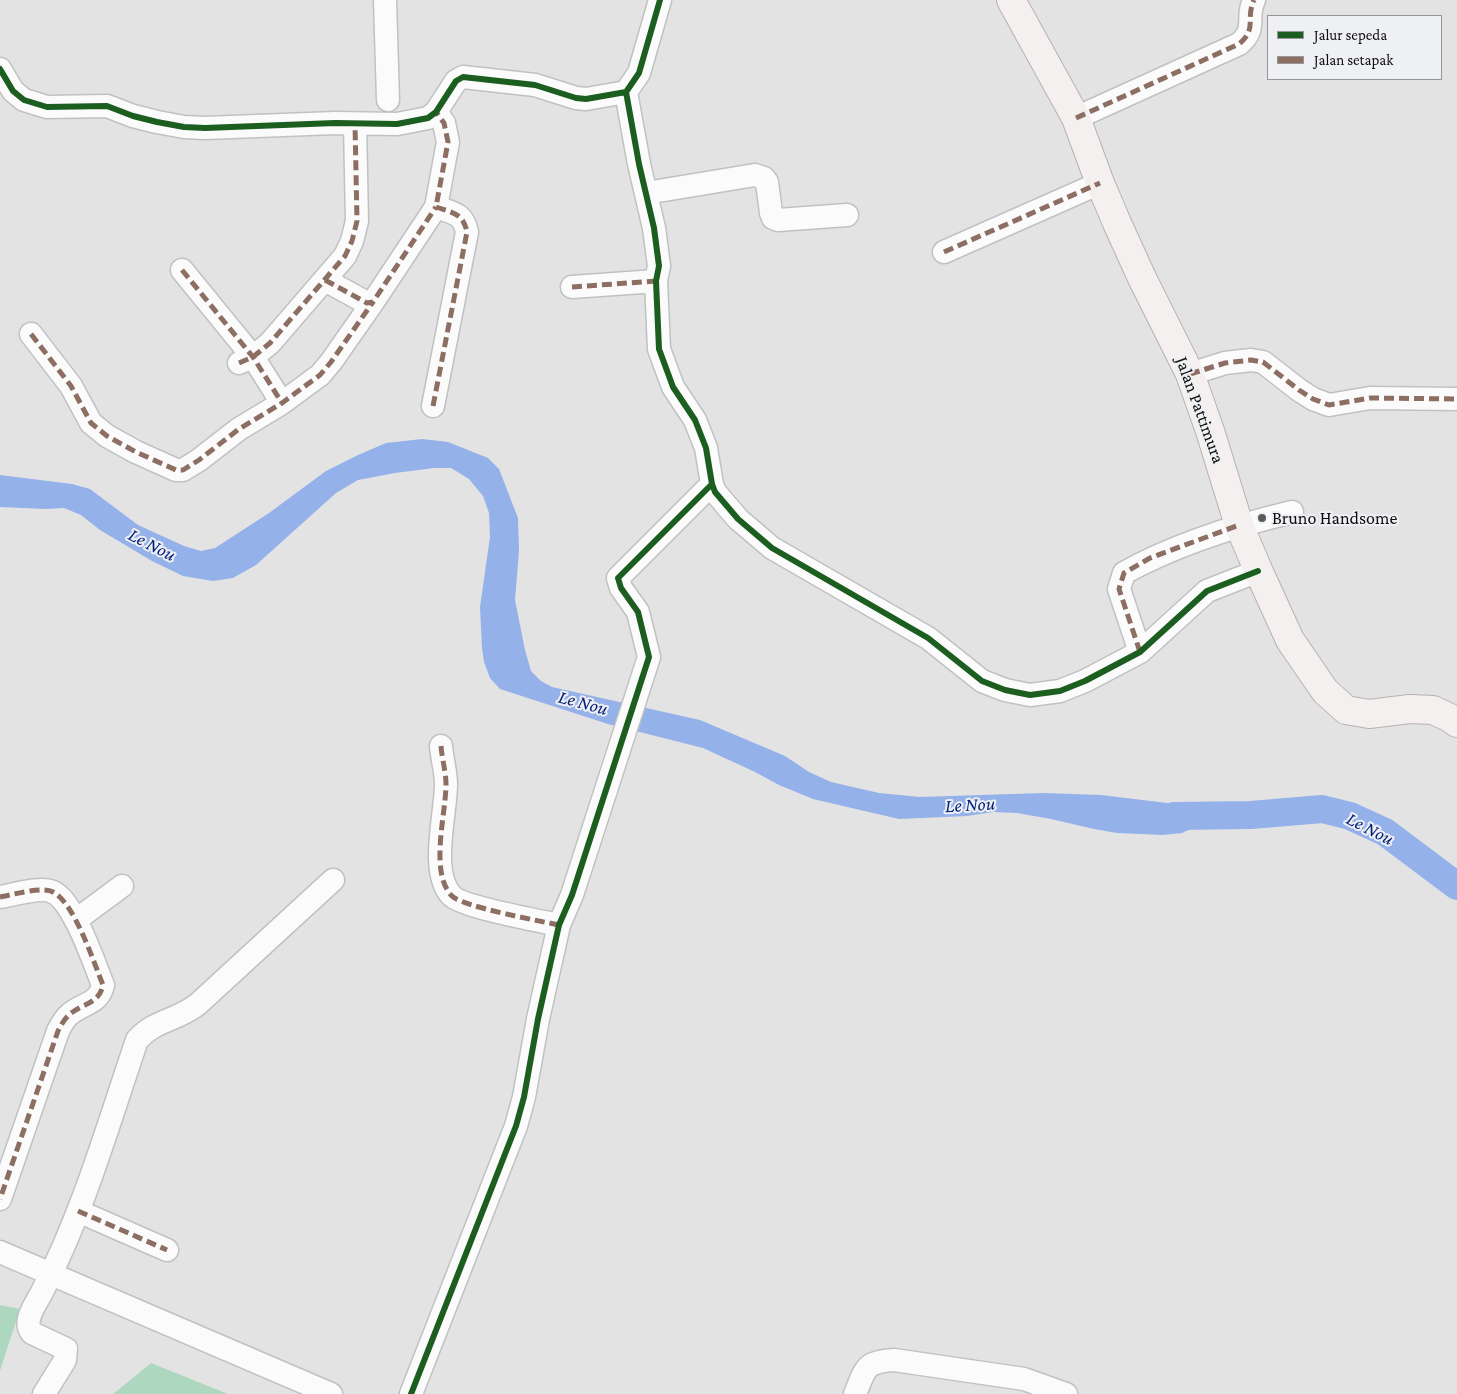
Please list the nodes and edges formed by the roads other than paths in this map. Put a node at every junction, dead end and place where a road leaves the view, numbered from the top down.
1 (385, 0) edge
2 (660, 0) edge
3 (1011, 0) edge
4 (1254, 0) edge
5 (0, 69) edge
6 (626, 92) junction
7 (388, 100) dead end
8 (436, 112) junction
9 (1076, 118) junction
10 (355, 124) junction
11 (1100, 183) junction
12 (646, 193) junction
13 (436, 207) junction
14 (847, 215) dead end
15 (944, 252) dead end
16 (182, 270) dead end
17 (325, 280) junction
18 (656, 281) junction
19 (572, 287) dead end
20 (373, 302) junction
21 (31, 334) dead end
22 (246, 360) junction
23 (1190, 374) junction
24 (1457, 399) edge
25 (282, 403) junction
26 (433, 406) dead end
27 (712, 484) junction
28 (1292, 512) dead end
29 (1239, 525) junction
30 (1258, 571) junction
31 (1140, 652) junction
32 (1457, 723) edge
33 (440, 746) dead end
34 (333, 880) dead end
35 (122, 886) dead end
36 (0, 897) edge
37 (76, 920) junction
38 (559, 925) junction
39 (0, 1199) edge
40 (78, 1211) junction
41 (167, 1250) dead end
42 (0, 1252) edge
43 (52, 1274) junction
44 (44, 1394) edge
45 (331, 1394) edge
46 (411, 1394) edge
47 (856, 1394) edge
48 (1066, 1394) edge

1 - 7 street
2 - 6 street
3 - 9 main road, Jalan Pattimura
4 - 9 street
5 - 10 street
6 - 8 street
6 - 12 street
8 - 10 street
8 - 13 street
9 - 11 main road, Jalan Pattimura
10 - 17 street
11 - 15 street
11 - 23 main road, Jalan Pattimura
12 - 14 street
12 - 18 street
13 - 20 street
13 - 26 street
16 - 22 street
17 - 20 street
17 - 22 street
18 - 19 street
18 - 27 street
20 - 25 street
21 - 25 street
22 - 25 street
23 - 24 street
23 - 29 main road, Jalan Pattimura
27 - 31 street
27 - 38 street
28 - 29 street
29 - 30 main road, Jalan Pattimura
29 - 31 street
30 - 31 street
30 - 32 main road, Jalan Pattimura
33 - 38 street
34 - 40 street
35 - 37 street
36 - 37 street
37 - 39 street
38 - 46 street
40 - 41 street
40 - 43 street
42 - 43 street
43 - 44 street
43 - 45 street
47 - 48 street

